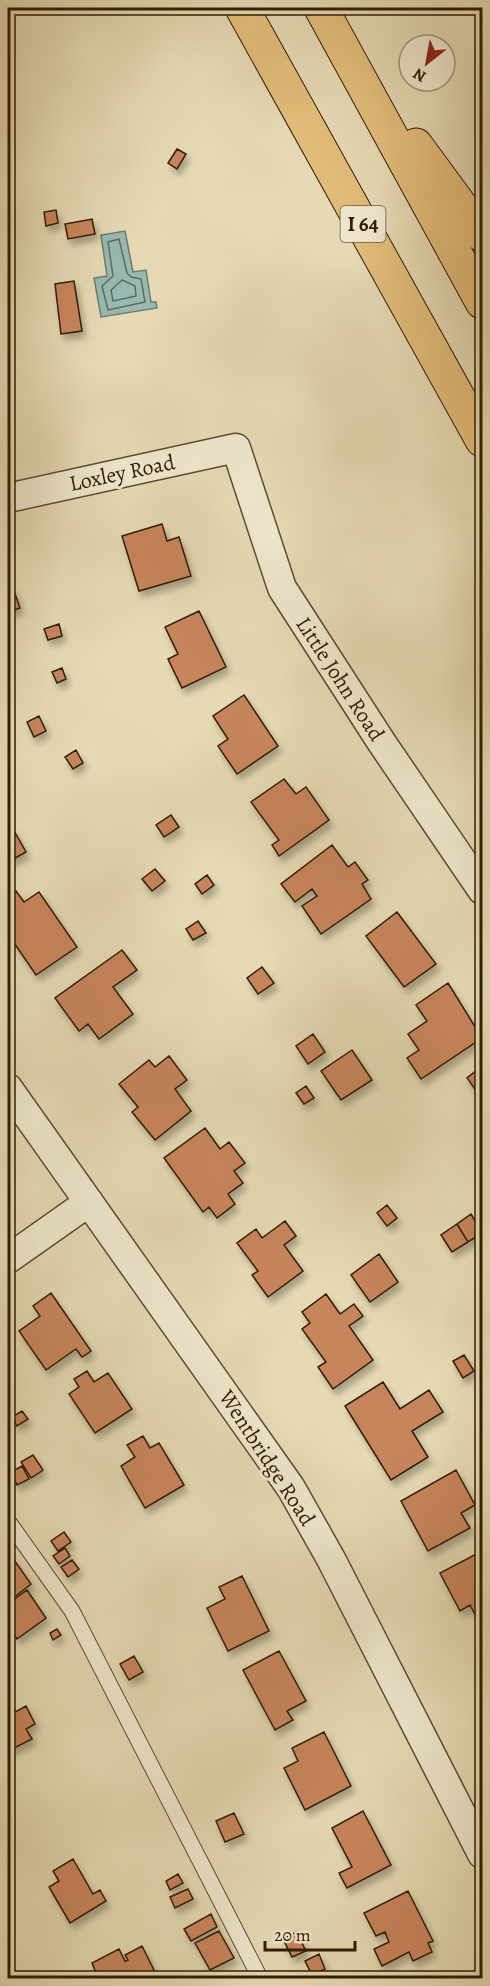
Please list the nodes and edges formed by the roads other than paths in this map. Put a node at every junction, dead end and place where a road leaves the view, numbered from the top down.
1 (242, 8) edge
2 (321, 8) edge
3 (342, 45) junction
4 (483, 235) edge
5 (483, 302) edge
6 (483, 440) edge
7 (236, 448) joint
8 (8, 498) edge
9 (483, 890) edge
10 (8, 1088) edge
11 (89, 1202) junction
12 (8, 1259) edge
13 (8, 1521) edge
14 (483, 1854) edge
15 (260, 1978) edge

1 - 6 highway, I 64
2 - 3 highway
3 - 4 highway
3 - 5 highway
7 - 8 street, Loxley Road
7 - 9 street, Little John Road
10 - 11 street, Wentbridge Road
11 - 12 street
11 - 14 street, Wentbridge Road
13 - 15 lane

